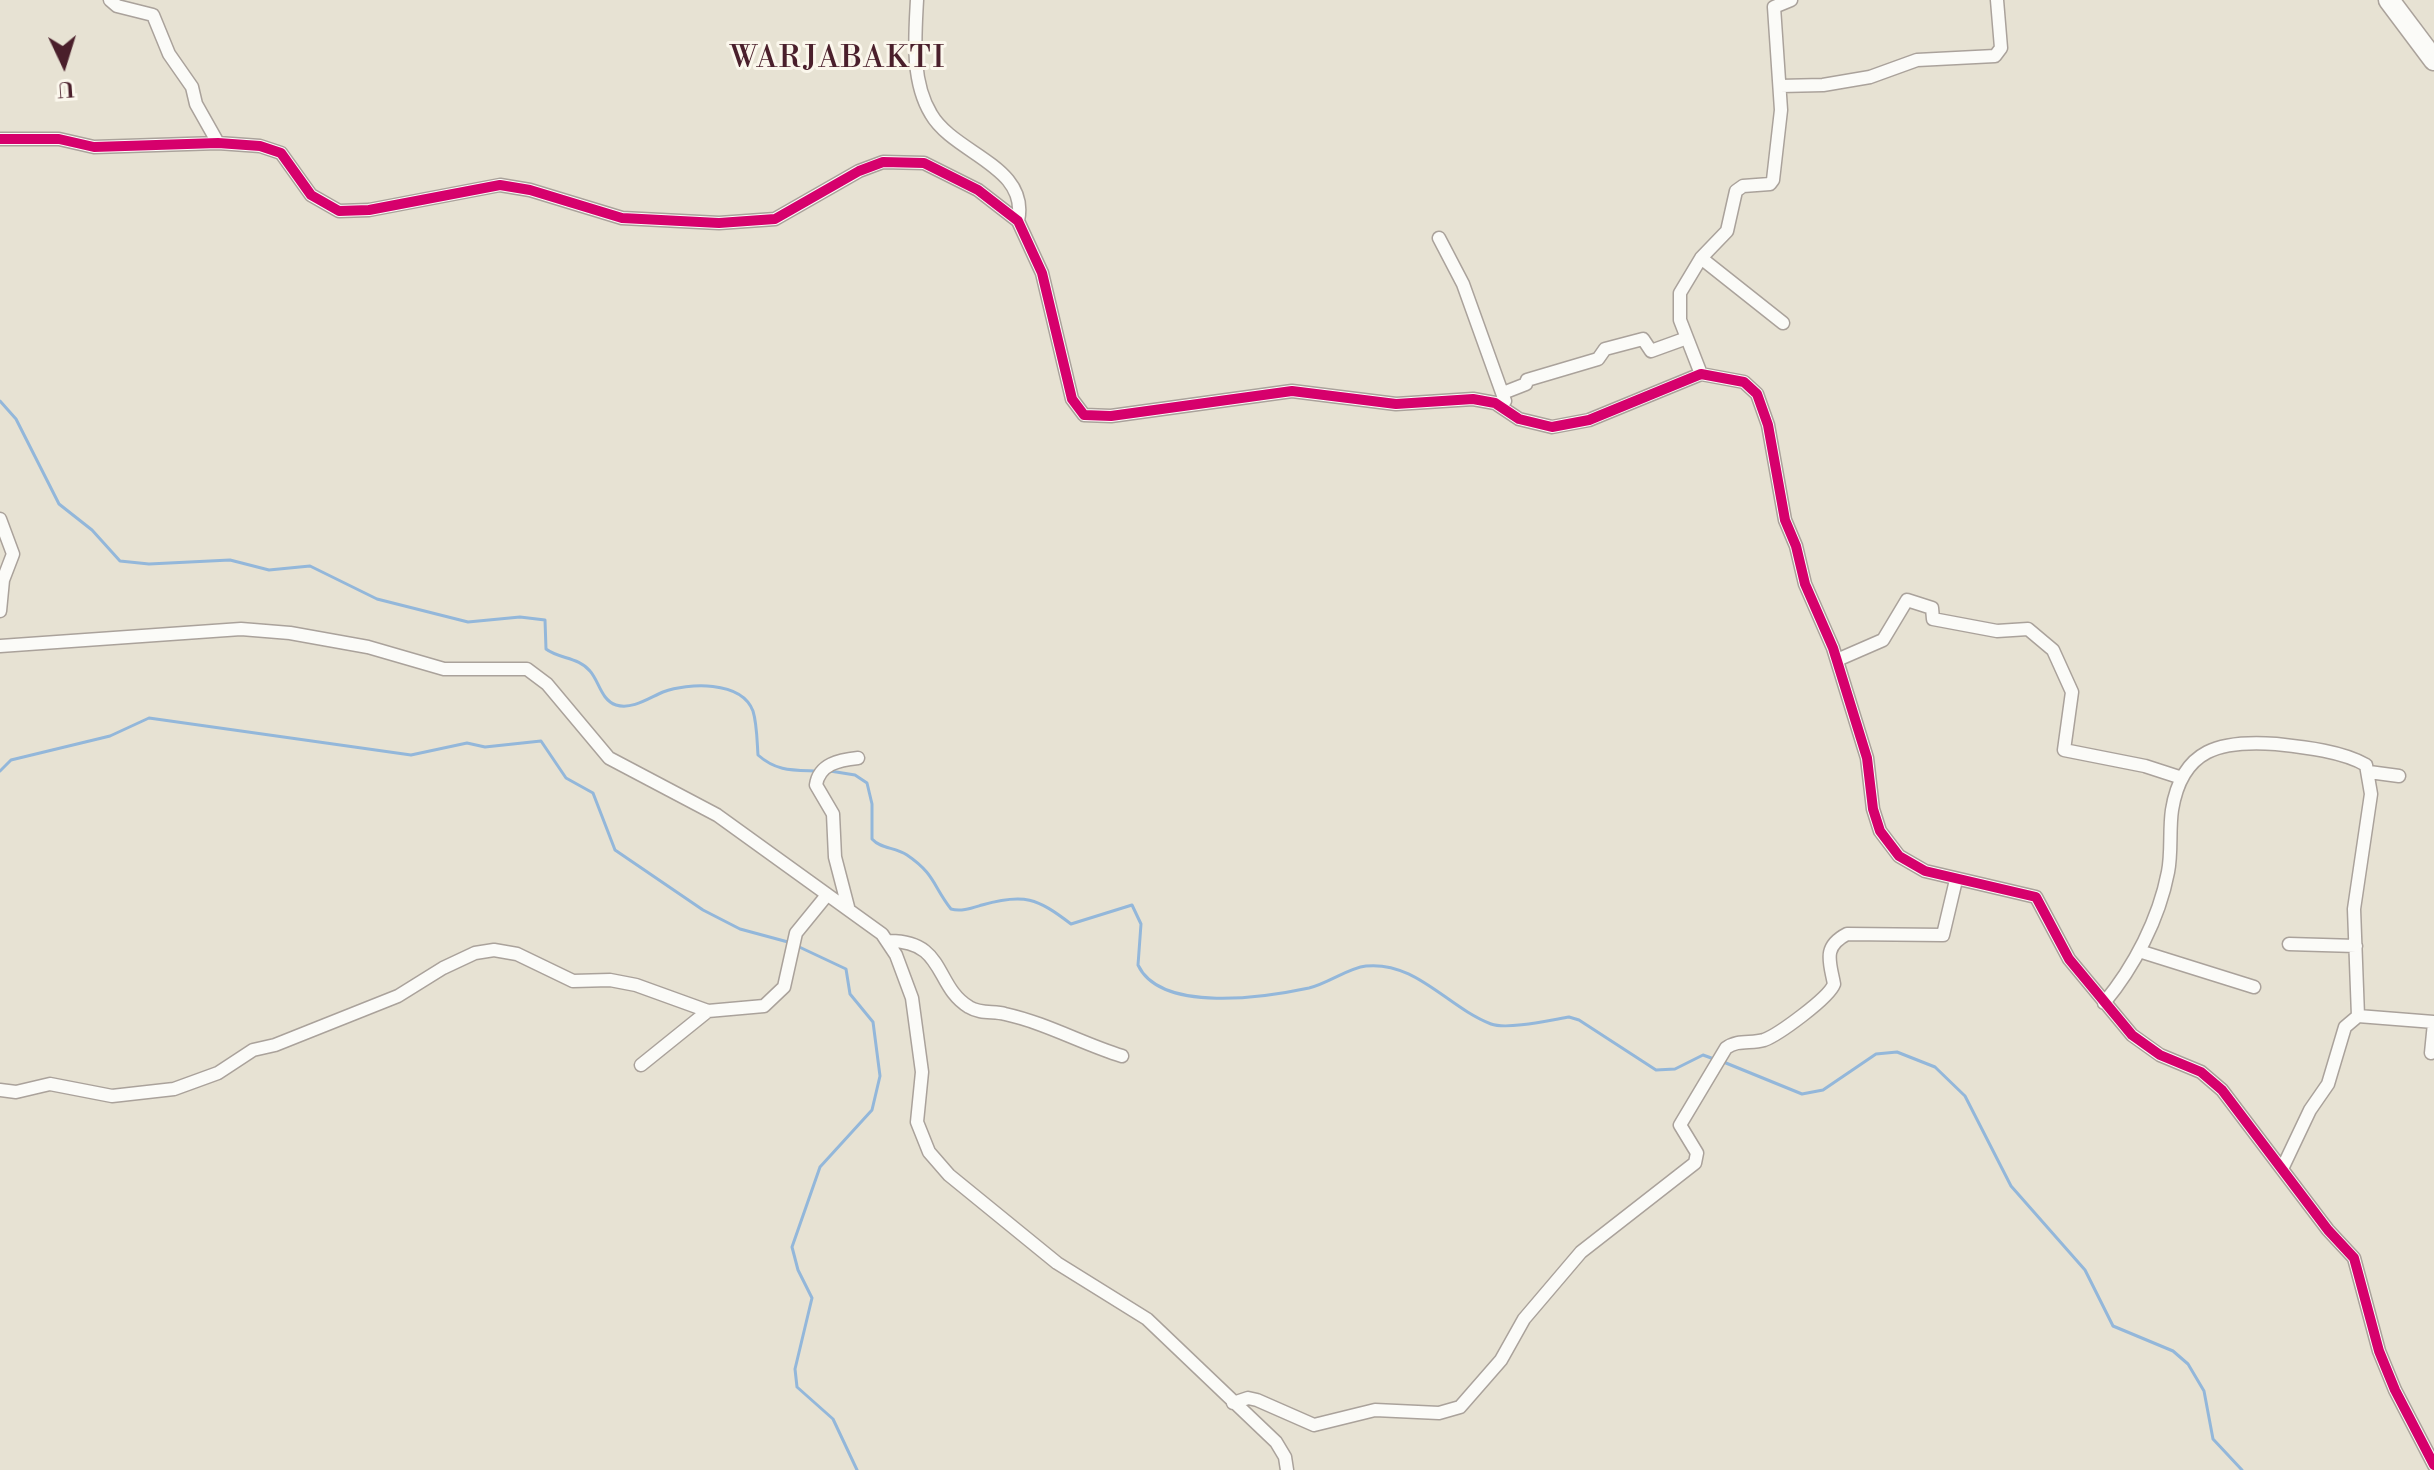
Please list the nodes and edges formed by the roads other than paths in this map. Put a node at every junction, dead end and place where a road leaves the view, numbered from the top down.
1 (110, 0) edge
2 (917, 0) edge
3 (1791, 0) edge
4 (1997, 0) edge
5 (2389, 0) edge
6 (2434, 60) edge
7 (1780, 86) junction
8 (0, 139) edge
9 (218, 143) junction
10 (1018, 221) junction
11 (1439, 238) dead end
12 (1701, 258) junction
13 (1783, 323) dead end
14 (1687, 338) junction
15 (1701, 374) junction
16 (1503, 393) junction
17 (1509, 411) junction
18 (0, 519) edge
19 (0, 611) edge
20 (0, 646) edge
21 (1837, 660) junction
22 (858, 758) dead end
23 (2369, 772) junction
24 (2399, 776) dead end
25 (2182, 778) junction
26 (1956, 880) junction
27 (827, 895) junction
28 (848, 907) junction
29 (888, 941) junction
30 (2289, 944) dead end
31 (2356, 946) junction
32 (2139, 951) junction
33 (2254, 987) dead end
34 (2104, 1003) junction
35 (708, 1011) junction
36 (2358, 1016) junction
37 (2434, 1022) edge
38 (2431, 1053) dead end
39 (1122, 1056) dead end
40 (641, 1065) dead end
41 (0, 1090) edge
42 (2282, 1169) junction
43 (1233, 1403) junction
44 (2434, 1465) edge
45 (1287, 1470) edge

1 - 9 street
2 - 10 street
3 - 7 street
4 - 7 street
5 - 6 main road
7 - 12 street
8 - 9 street
9 - 10 street
10 - 17 street
11 - 16 street
12 - 13 street
12 - 14 street
14 - 15 street
14 - 16 street
15 - 17 street
15 - 21 street
16 - 17 street
18 - 19 street
20 - 27 street
21 - 25 street
21 - 26 street
22 - 28 street
23 - 24 street
23 - 25 street
23 - 31 street
25 - 32 street
26 - 34 street
26 - 43 street
27 - 28 street
27 - 35 street
28 - 29 street
29 - 39 street
29 - 43 street
30 - 31 street
31 - 36 street
32 - 33 street
32 - 34 street
34 - 42 street
35 - 40 street
35 - 41 street
36 - 37 street
36 - 42 street
37 - 38 street
42 - 44 street
43 - 45 street

